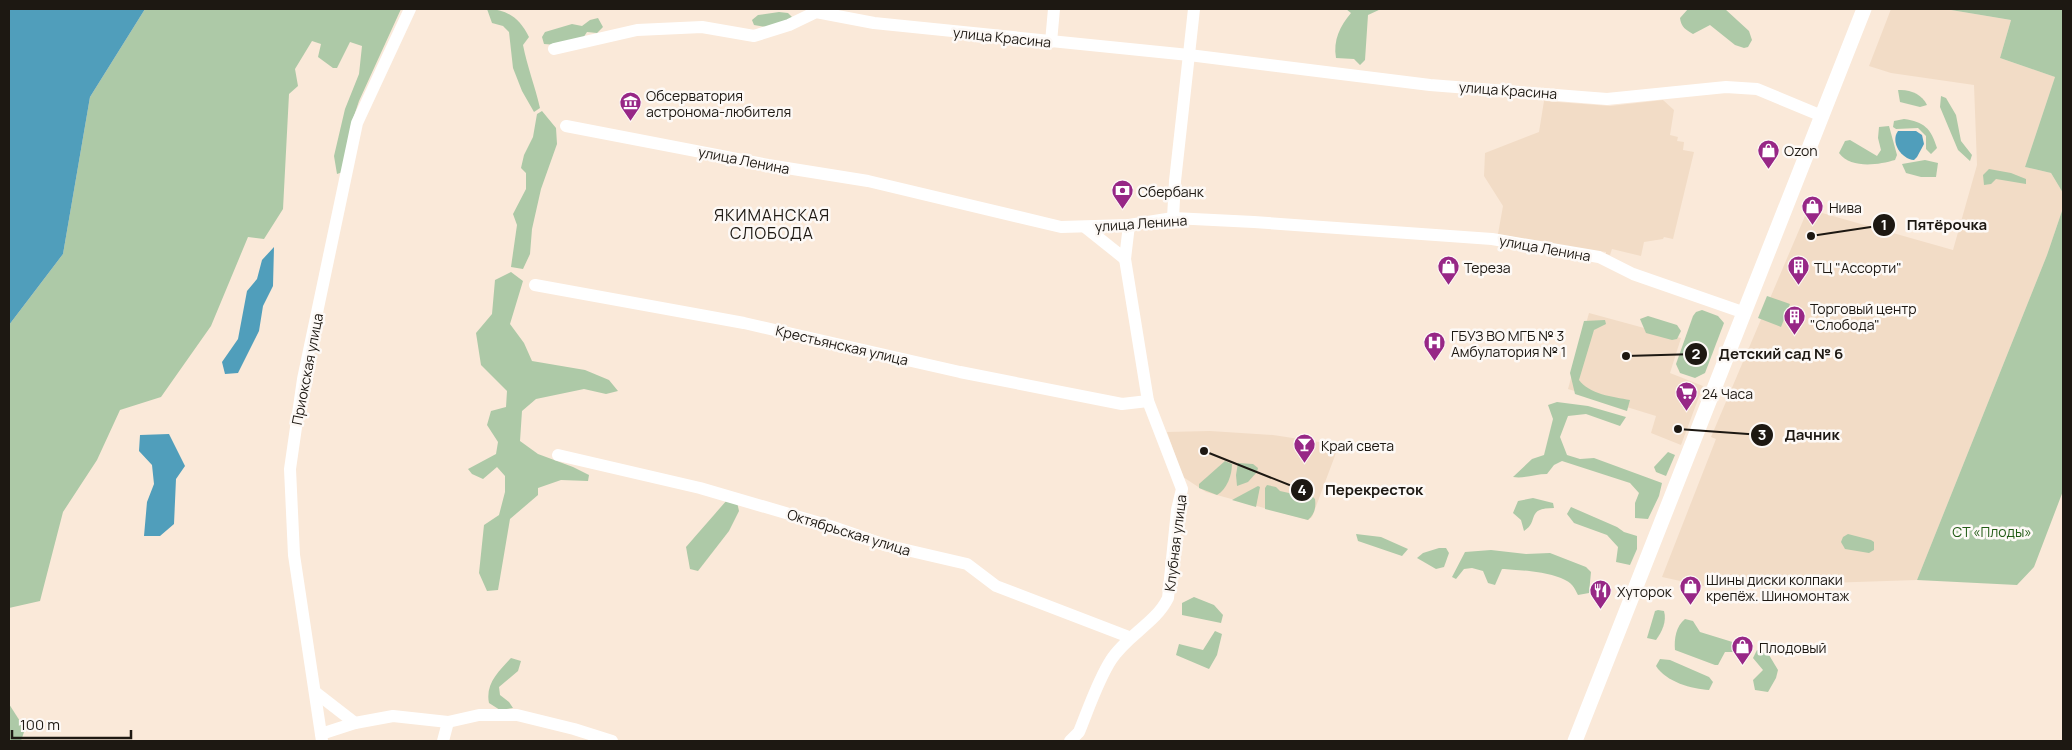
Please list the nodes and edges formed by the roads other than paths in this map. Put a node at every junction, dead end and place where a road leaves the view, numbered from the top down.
1 (410, 9) edge
2 (1054, 9) edge
3 (1194, 9) edge
4 (1864, 9) edge
5 (812, 10) edge
6 (1051, 42) junction
7 (554, 49) dead end
8 (1189, 55) junction
9 (1822, 116) junction
10 (566, 126) dead end
11 (1173, 218) junction
12 (1129, 225) junction
13 (1085, 227) junction
14 (1126, 259) junction
15 (535, 285) dead end
16 (1745, 313) junction
17 (1148, 401) junction
18 (558, 455) dead end
19 (1129, 637) junction
20 (315, 692) junction
21 (448, 722) junction
22 (355, 723) junction
23 (322, 738) edge
24 (443, 741) edge
25 (612, 741) edge
26 (1070, 741) edge
27 (1576, 741) edge

1 - 20 street, Приокская улица
2 - 6 street
3 - 8 street
4 - 9 main road
5 - 6 street, улица Красина
5 - 7 street, улица Красина
6 - 8 street, улица Красина
8 - 9 street, улица Красина
8 - 11 street
9 - 16 main road
10 - 13 street, улица Ленина
11 - 12 street, улица Ленина
11 - 16 street, улица Ленина
12 - 13 street, улица Ленина
12 - 14 street, Клубная улица
13 - 14 street
14 - 17 street, Клубная улица
15 - 17 street, Крестьянская улица
16 - 27 main road
17 - 19 street, Клубная улица
18 - 19 street, Октябрьская улица
19 - 26 street, Клубная улица
20 - 22 street
20 - 23 street, Приокская улица
21 - 22 street
21 - 24 street
21 - 25 street
22 - 23 street

